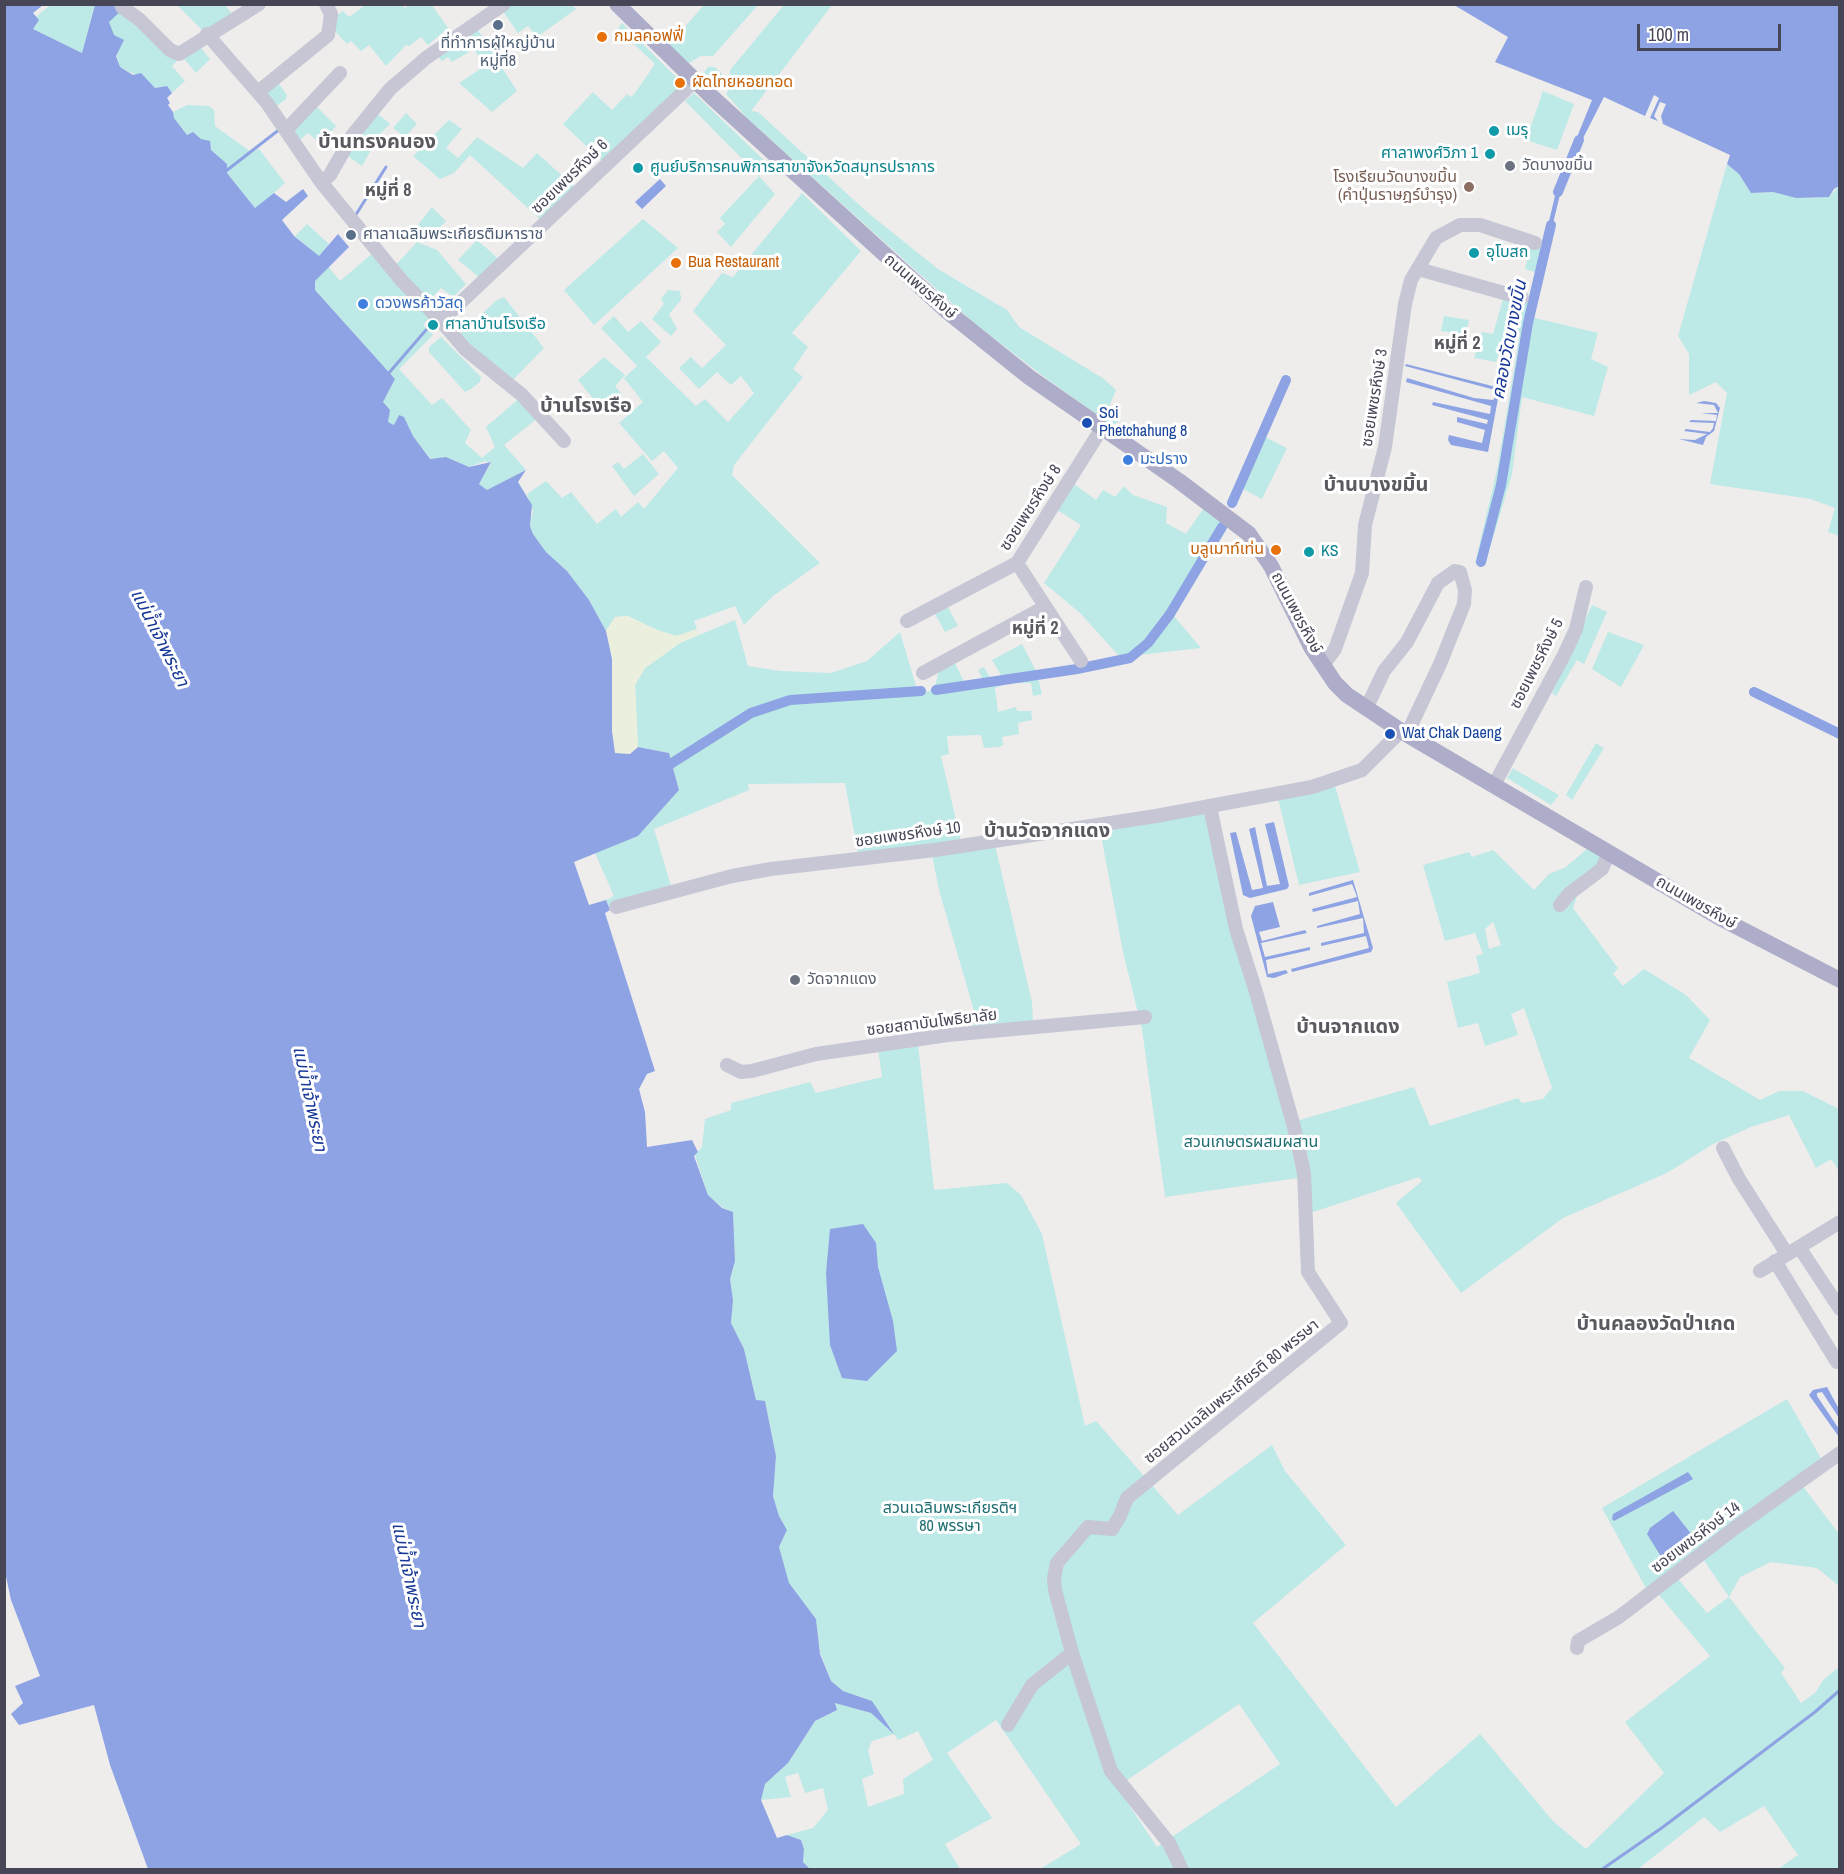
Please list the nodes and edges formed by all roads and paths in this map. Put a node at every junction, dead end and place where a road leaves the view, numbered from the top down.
1 (259, 4) edge
2 (326, 4) edge
3 (616, 4) edge
4 (497, 6) edge
5 (122, 7) dead end
6 (207, 34) junction
7 (340, 73) dead end
8 (695, 81) junction
9 (258, 92) junction
10 (286, 130) junction
11 (321, 182) junction
12 (1535, 243) dead end
13 (1418, 269) junction
14 (1522, 298) dead end
15 (441, 321) junction
16 (1102, 428) junction
17 (564, 441) dead end
18 (1017, 562) junction
19 (1586, 587) dead end
20 (1045, 607) junction
21 (907, 621) dead end
22 (1081, 661) dead end
23 (1323, 665) junction
24 (924, 673) dead end
25 (1366, 708) junction
26 (1404, 732) junction
27 (1494, 785) junction
28 (1210, 807) junction
29 (1609, 853) junction
30 (1560, 905) dead end
31 (616, 907) dead end
32 (1838, 977) edge
33 (1145, 1017) dead end
34 (727, 1065) dead end
35 (1724, 1148) dead end
36 (1839, 1222) edge
37 (1787, 1254) junction
38 (1760, 1270) dead end
39 (1839, 1309) edge
40 (1837, 1362) dead end
41 (1839, 1454) edge
42 (1577, 1648) dead end
43 (1072, 1653) junction
44 (1008, 1725) dead end
45 (1182, 1869) edge

1 - 6 street
2 - 9 street
3 - 8 main road, ถนนเพชรหึงษ์
4 - 11 street
5 - 6 street
6 - 9 street
7 - 10 street
8 - 15 street, ซอยเพชรหึงษ์ 6
8 - 16 main road, ถนนเพชรหึงษ์
9 - 10 street
10 - 11 street
11 - 15 street
12 - 13 street, ซอยเพชรหึงษ์ 3
13 - 14 street
13 - 23 street, ซอยเพชรหึงษ์ 3
15 - 17 street
16 - 18 street, ซอยเพชรหึงษ์ 8
16 - 23 main road, ถนนเพชรหึงษ์
18 - 20 street
18 - 21 street, ซอยเพชรหึงษ์ 8
19 - 27 street, ซอยเพชรหึงษ์ 5
20 - 22 street
20 - 24 street
23 - 25 main road, ถนนเพชรหึงษ์
25 - 26 main road, ถนนเพชรหึงษ์
25 - 26 street, ซอยเพชรหึงษ์ 10
26 - 27 main road, ถนนเพชรหึงษ์
26 - 28 street, ซอยเพชรหึงษ์ 10
27 - 29 main road, ถนนเพชรหึงษ์
28 - 31 street, ซอยเพชรหึงษ์ 10
28 - 43 street, ซอยสวนเฉลิมพระเกียรติ 80 พรรษา
29 - 30 street
29 - 32 main road, ถนนเพชรหึงษ์
33 - 34 street, ซอยสถาบันโพธิยาลัย
35 - 37 street
36 - 37 street
37 - 38 street
37 - 39 street
37 - 40 street
41 - 42 street, ซอยเพชรหึงษ์ 14
43 - 44 street
43 - 45 street, ซอยสวนเฉลิมพระเกียรติ 80 พรรษา

